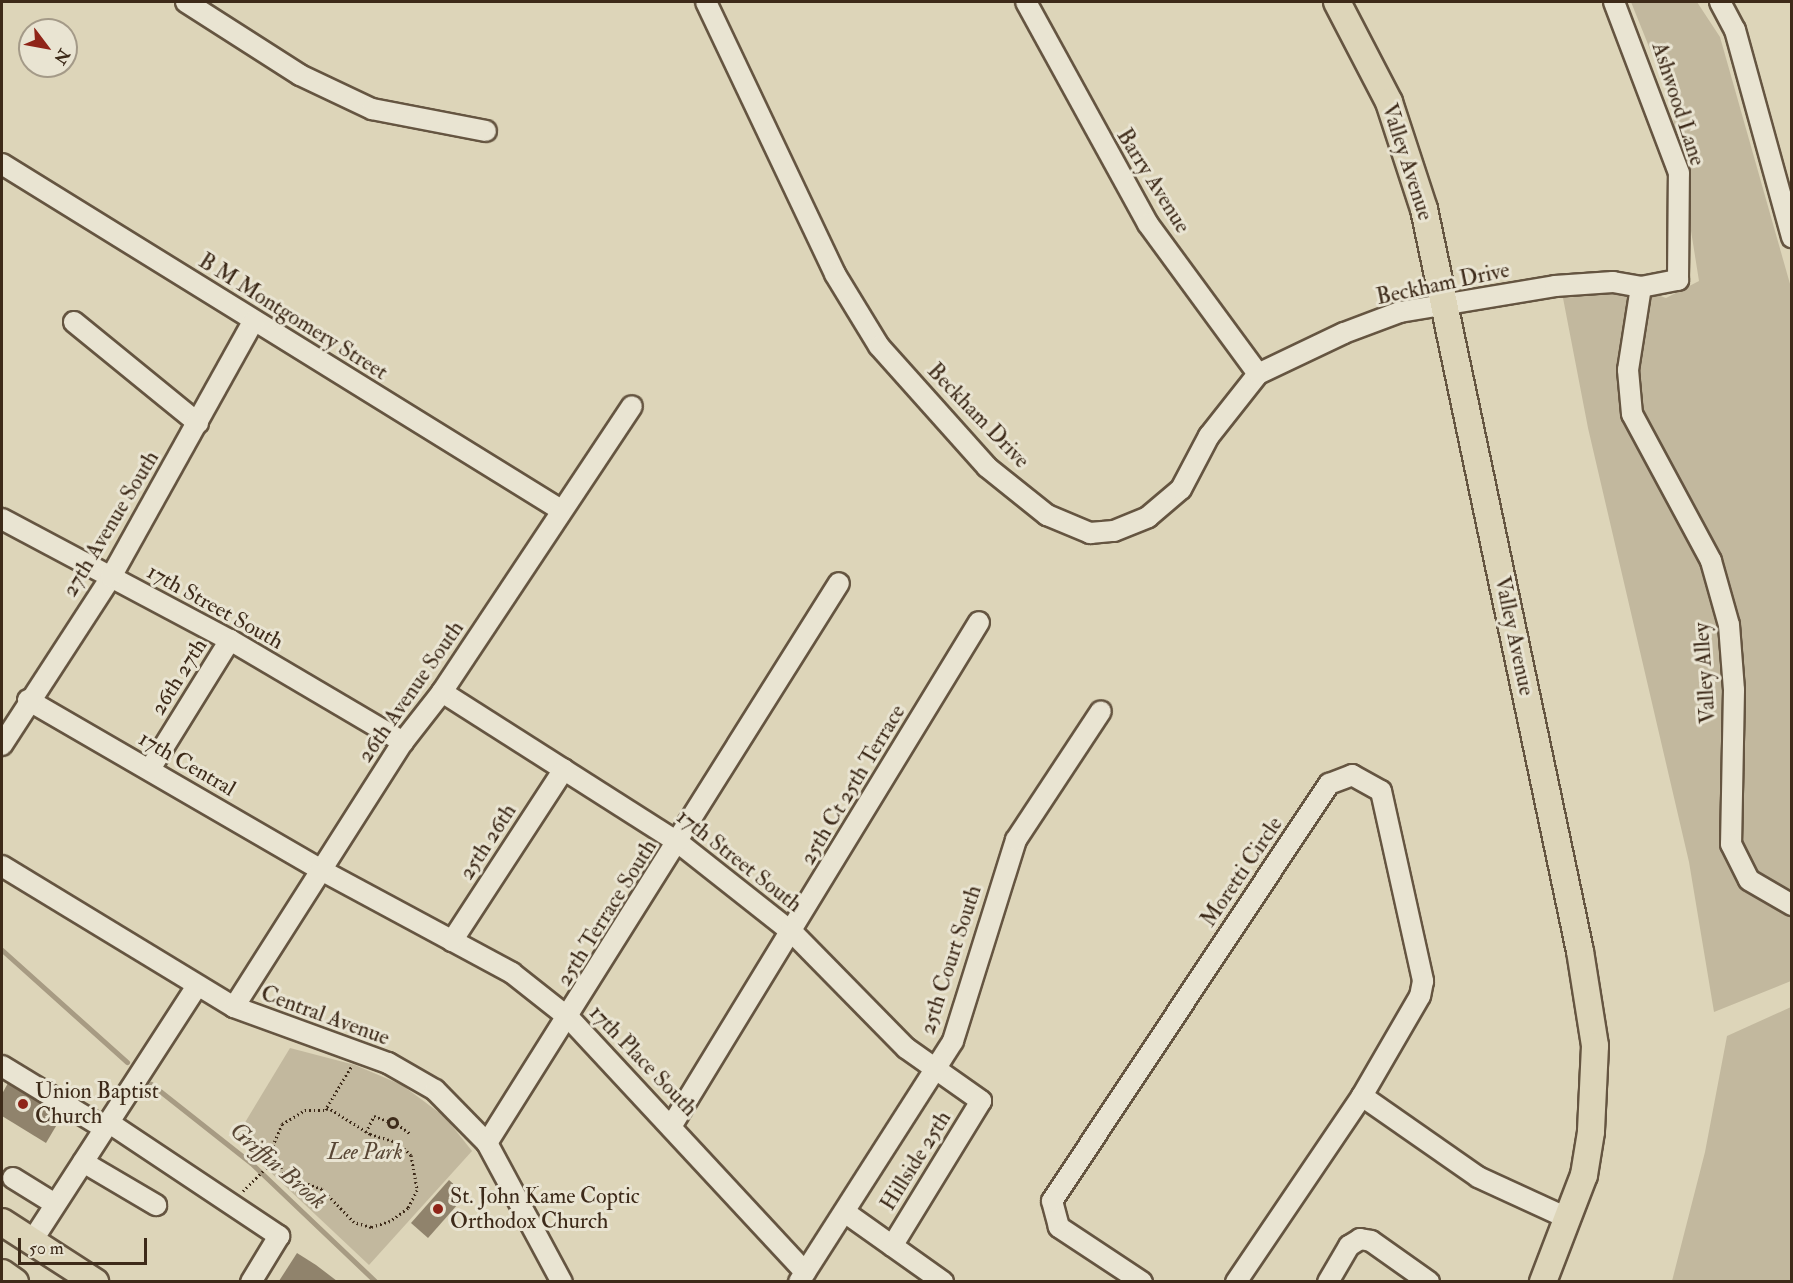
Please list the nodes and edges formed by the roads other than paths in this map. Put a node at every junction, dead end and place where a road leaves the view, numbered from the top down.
1 (186, 2) edge
2 (706, 2) edge
3 (1026, 2) edge
4 (1337, 2) edge
5 (1614, 2) edge
6 (1720, 2) edge
7 (486, 131) dead end
8 (2, 164) edge
9 (1791, 237) edge
10 (1555, 286) joint
11 (1641, 287) junction
12 (1444, 307) junction
13 (253, 321) junction
14 (75, 322) dead end
15 (1258, 374) junction
16 (632, 406) dead end
17 (198, 423) junction
18 (561, 510) junction
19 (2, 519) edge
20 (111, 577) junction
21 (839, 583) dead end
22 (979, 622) dead end
23 (230, 640) junction
24 (442, 692) junction
25 (28, 700) junction
26 (1101, 711) dead end
27 (403, 742) junction
28 (2, 745) edge
29 (150, 769) junction
30 (564, 769) junction
31 (679, 843) junction
32 (2, 866) edge
33 (321, 870) junction
34 (1791, 905) edge
35 (793, 933) junction
36 (452, 941) junction
37 (197, 986) junction
38 (234, 1007) junction
39 (569, 1018) junction
40 (2, 1066) edge
41 (936, 1071) junction
42 (1362, 1096) junction
43 (981, 1101) joint
44 (106, 1125) junction
45 (672, 1125) junction
46 (486, 1143) junction
47 (83, 1162) junction
48 (13, 1178) dead end
49 (55, 1204) junction
50 (156, 1205) dead end
51 (846, 1212) junction
52 (1567, 1218) junction
53 (2, 1222) edge
54 (32, 1241) junction
55 (892, 1246) junction
56 (802, 1277) edge
57 (95, 1281) edge
58 (251, 1281) edge
59 (562, 1281) edge
60 (943, 1281) edge
61 (1142, 1281) edge
62 (1236, 1281) edge
63 (1328, 1281) edge
64 (1429, 1281) edge
65 (1543, 1281) edge

1 - 7 street
2 - 15 street, Beckham Drive
3 - 15 street, Barry Avenue
4 - 12 main road, Valley Avenue
5 - 11 street, Ashwood Lane
6 - 9 street
8 - 13 street, B M Montgomery Street
10 - 11 street, Ashwood Lane
10 - 12 street, Beckham Drive
11 - 34 street, Valley Alley
12 - 15 street, Beckham Drive
12 - 52 main road, Valley Avenue
13 - 17 street, 27th Avenue South
13 - 18 street, B M Montgomery Street
14 - 17 street
16 - 18 street, 26th Avenue South
17 - 20 street, 27th Avenue South
18 - 24 street, 26th Avenue South
19 - 20 street, 17th Street South
20 - 23 street, 17th Street South
20 - 25 street, 27th Avenue South
21 - 31 street, 25th Terrace South
22 - 35 street, 25th Ct 25th Terrace
23 - 27 street, 17th Street South
23 - 29 street, 26th 27th
24 - 27 street, 26th Avenue South
24 - 30 street, 17th Street South
25 - 28 street, 27th Avenue South
25 - 29 street, 17th Central
26 - 41 street, 25th Court South
27 - 33 street, 26th Avenue South
29 - 33 street, 17th Central
30 - 31 street, 17th Street South
30 - 36 street, 25th 26th
31 - 35 street, 17th Street South
31 - 39 street, 25th Terrace South
32 - 37 street, Central Avenue
33 - 36 street, 17th Place South
33 - 38 street, 26th Avenue South
35 - 41 street, 17th Street South
35 - 45 street, 25th Ct 25th Terrace
36 - 39 street, 17th Place South
37 - 38 street, Central Avenue
37 - 44 street
38 - 46 street, Central Avenue
39 - 45 street, 17th Place South
39 - 46 street, 25th Terrace South
40 - 44 street
41 - 43 street, 17th Street South
41 - 51 street, 25th Court South
42 - 52 street
42 - 61 street, Moretti Circle
42 - 62 street, Moretti Circle
43 - 55 street, Hillside 25th
44 - 47 street
44 - 58 street
45 - 56 street, 17th Place South
46 - 59 street, Central Avenue
47 - 49 street
47 - 50 street
48 - 49 street
49 - 54 street
51 - 55 street
51 - 56 street, 25th Court South
52 - 65 main road, Valley Avenue
53 - 54 main road
54 - 57 main road
55 - 60 street
63 - 64 street

